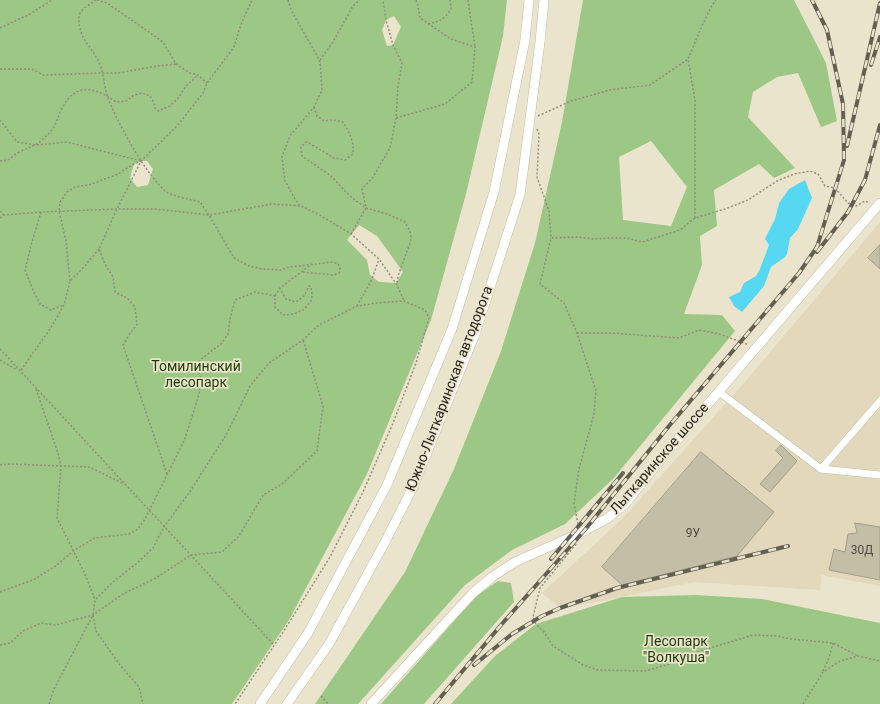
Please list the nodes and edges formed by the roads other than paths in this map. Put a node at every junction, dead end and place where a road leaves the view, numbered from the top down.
1 (529, 0) edge
2 (544, 0) edge
3 (878, 205) edge
4 (719, 392) junction
5 (880, 401) edge
6 (820, 469) junction
7 (880, 474) edge
8 (260, 704) edge
9 (287, 704) edge
10 (371, 704) edge

1 - 8 main road, Южно-Лыткаринская автодорога
2 - 9 main road, Южно-Лыткаринская автодорога
3 - 4 main road, Лыткаринское шоссе
4 - 6 lane
4 - 10 main road, Лыткаринское шоссе
5 - 6 lane
6 - 7 lane

